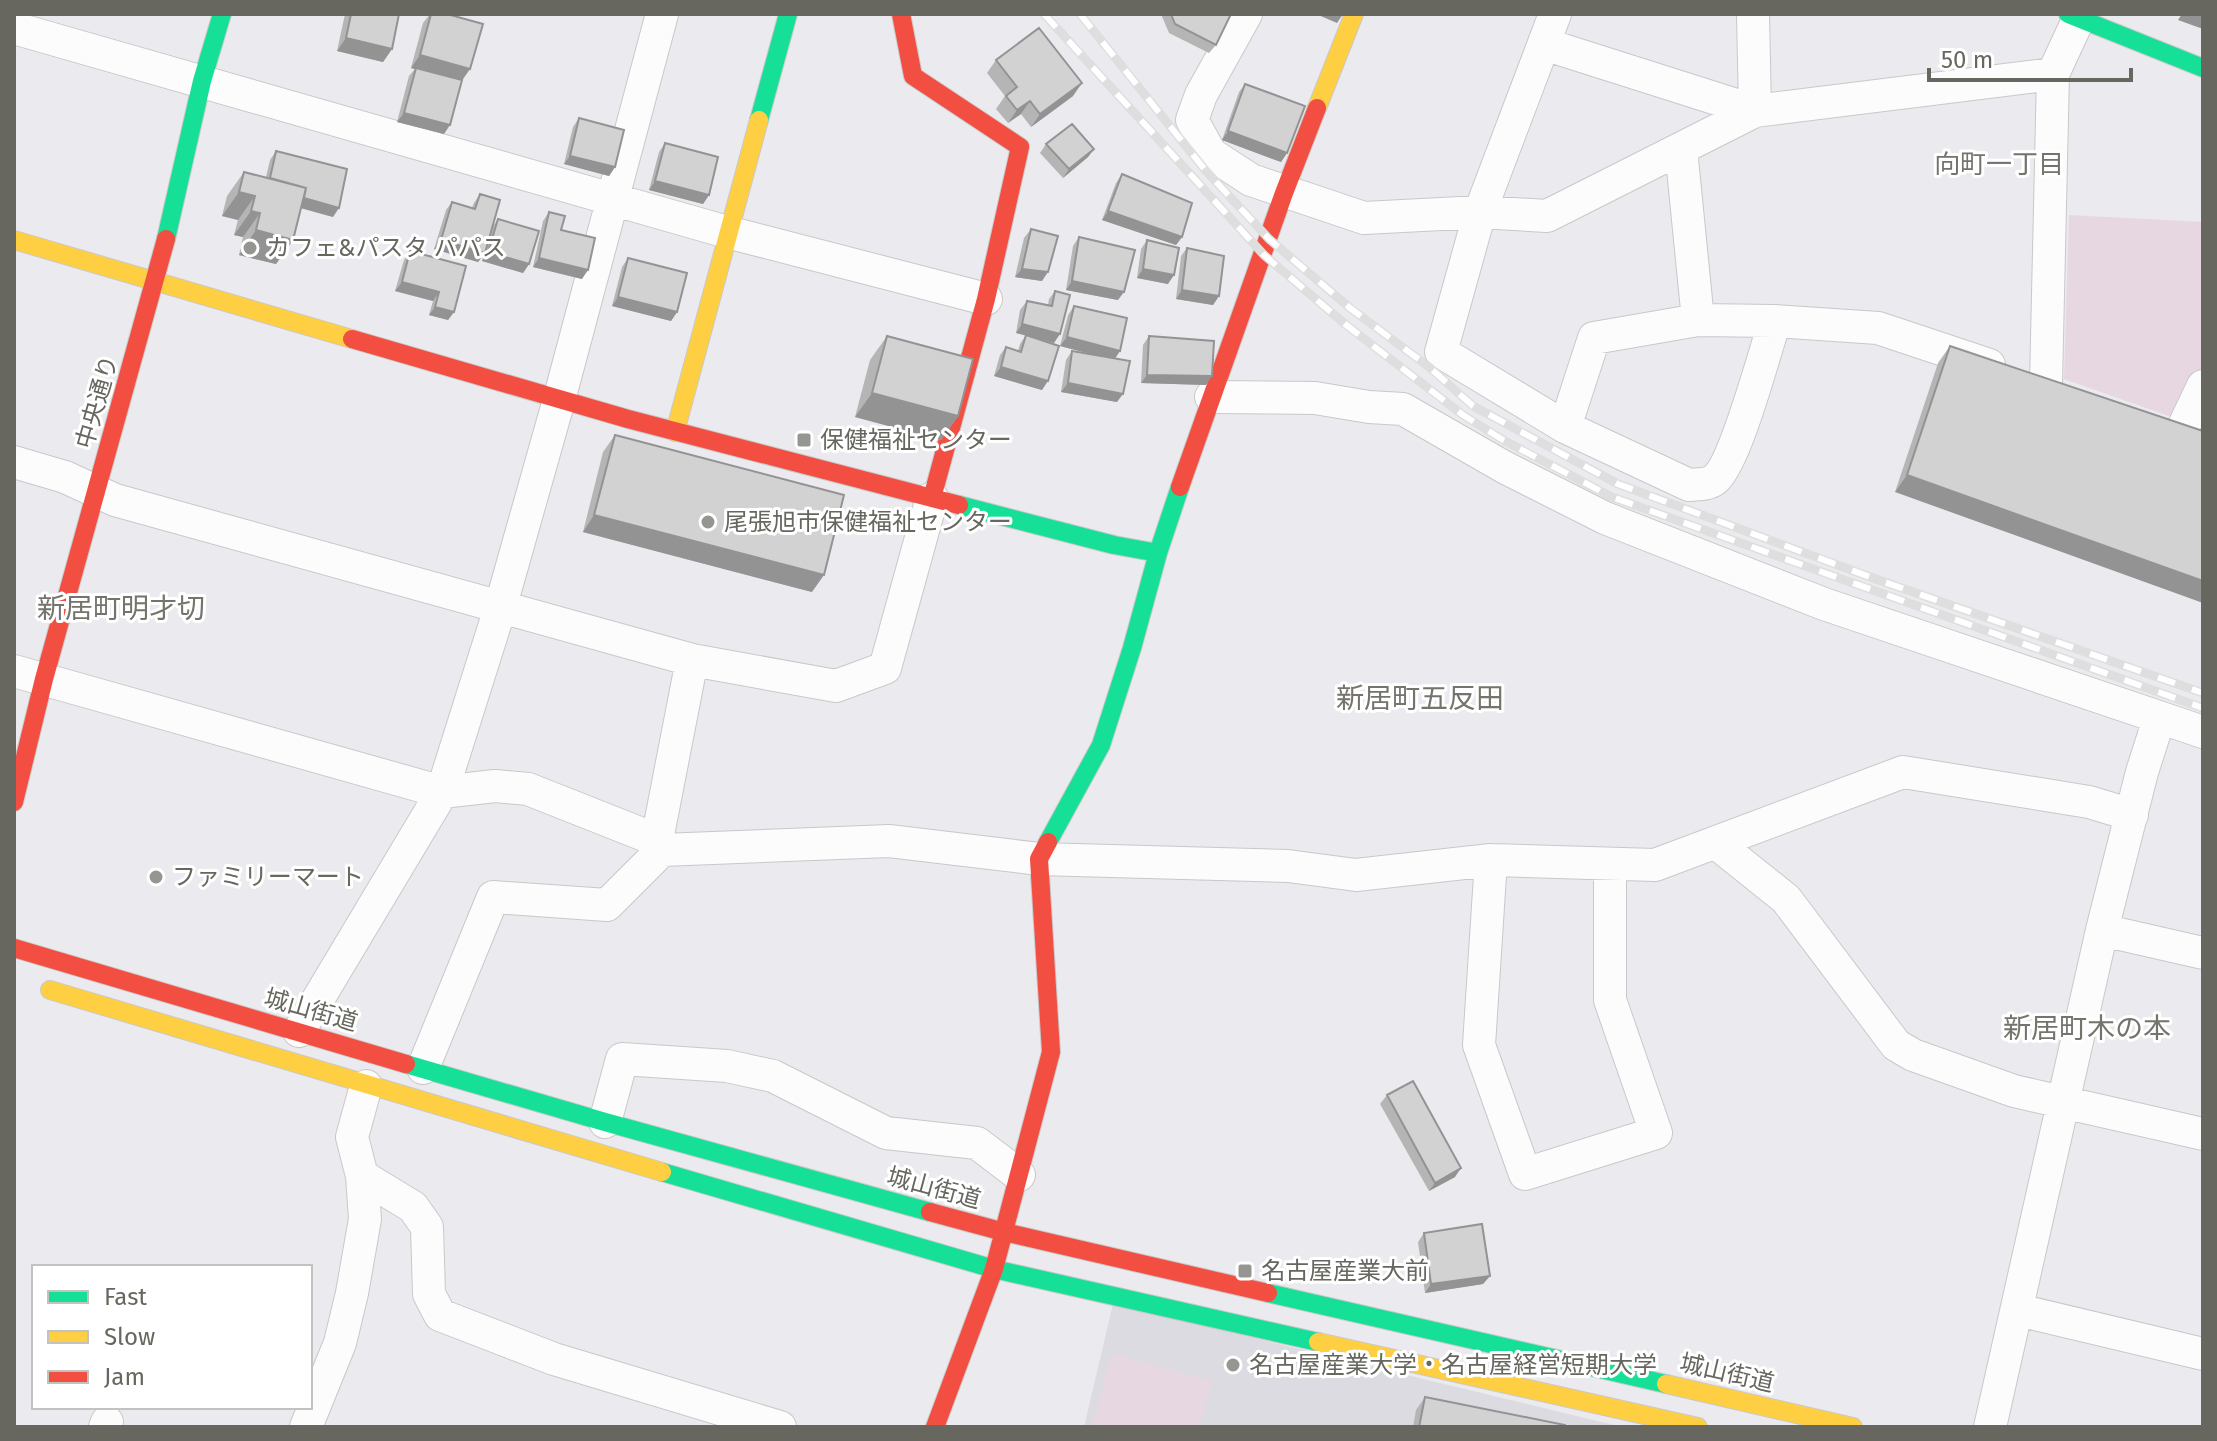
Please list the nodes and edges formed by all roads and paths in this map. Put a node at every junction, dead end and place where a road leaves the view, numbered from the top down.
1 (222, 14) edge
2 (662, 14) edge
3 (788, 14) edge
4 (901, 14) edge
5 (1246, 14) edge
6 (1354, 14) edge
7 (1753, 14) edge
8 (2074, 16) edge
9 (14, 28) edge
10 (1550, 29) edge
11 (2203, 68) edge
12 (2053, 74) junction
13 (202, 81) junction
14 (1755, 111) junction
15 (1681, 149) junction
16 (1284, 193) junction
17 (613, 198) junction
18 (1480, 212) junction
19 (727, 232) junction
20 (14, 240) edge
21 (157, 279) junction
22 (986, 299) junction
23 (1698, 320) junction
24 (1775, 321) junction
25 (2046, 383) junction
26 (2203, 386) edge
27 (2076, 394) edge
28 (1211, 397) junction
29 (559, 400) junction
30 (2151, 421) edge
31 (1565, 427) junction
32 (675, 432) junction
33 (2192, 436) edge
34 (14, 462) edge
35 (96, 490) junction
36 (932, 498) junction
37 (1158, 553) junction
38 (501, 605) junction
39 (692, 660) junction
40 (29, 675) edge
41 (2159, 719) junction
42 (2203, 732) edge
43 (442, 792) junction
44 (14, 802) edge
45 (2132, 815) junction
46 (1716, 843) junction
47 (660, 845) junction
48 (1039, 859) junction
49 (1491, 860) junction
50 (1610, 864) junction
51 (2102, 930) junction
52 (14, 948) edge
53 (2203, 953) edge
54 (29, 983) dead end
55 (299, 1031) junction
56 (423, 1068) junction
57 (366, 1086) junction
58 (2064, 1103) junction
59 (605, 1122) junction
60 (2203, 1134) edge
61 (1019, 1175) junction
62 (362, 1176) junction
63 (1004, 1232) junction
64 (994, 1269) junction
65 (2018, 1310) junction
66 (2203, 1354) edge
67 (306, 1427) edge
68 (780, 1427) edge
69 (935, 1427) edge
70 (1698, 1427) edge
71 (1853, 1427) edge
72 (1990, 1427) edge

1 - 13 street, 中央通り
2 - 17 street
3 - 19 street
4 - 22 street
5 - 16 street
6 - 16 street
7 - 14 street
8 - 11 street
8 - 12 street
9 - 13 street
10 - 14 street
10 - 18 street
12 - 14 street
12 - 25 street
13 - 17 street
13 - 21 street, 中央通り
14 - 15 street
15 - 18 street
15 - 23 street
16 - 18 street
16 - 28 street
17 - 19 street
17 - 29 street
18 - 31 street
19 - 22 street
19 - 32 street
20 - 21 street
21 - 29 street
21 - 35 street, 中央通り
22 - 36 street
23 - 24 street
23 - 31 street
24 - 25 street
24 - 31 street
25 - 27 street
26 - 33 street
28 - 37 street
28 - 41 street
29 - 32 street
29 - 38 street
30 - 33 street
32 - 36 street
34 - 35 street
35 - 38 street
35 - 40 street, 中央通り
36 - 37 street
36 - 39 street
37 - 48 street
38 - 39 street
38 - 43 street
39 - 47 street
40 - 43 street
40 - 44 street, 中央通り
41 - 42 street
41 - 45 street
43 - 47 street
43 - 55 street
45 - 46 street
45 - 51 street
46 - 50 street
46 - 58 street
47 - 48 street
47 - 56 street
48 - 49 street
48 - 61 street
49 - 50 street
49 - 50 street
51 - 53 street
51 - 58 street
52 - 55 street, 城山街道
54 - 57 street
55 - 56 street, 城山街道
56 - 59 street, 城山街道
57 - 62 street
57 - 64 street
58 - 60 street
58 - 65 street
59 - 61 street
59 - 63 street, 城山街道
61 - 63 street
62 - 67 street
62 - 68 street
63 - 64 street
63 - 71 street, 城山街道
64 - 69 street
64 - 70 street
65 - 66 street
65 - 72 street

